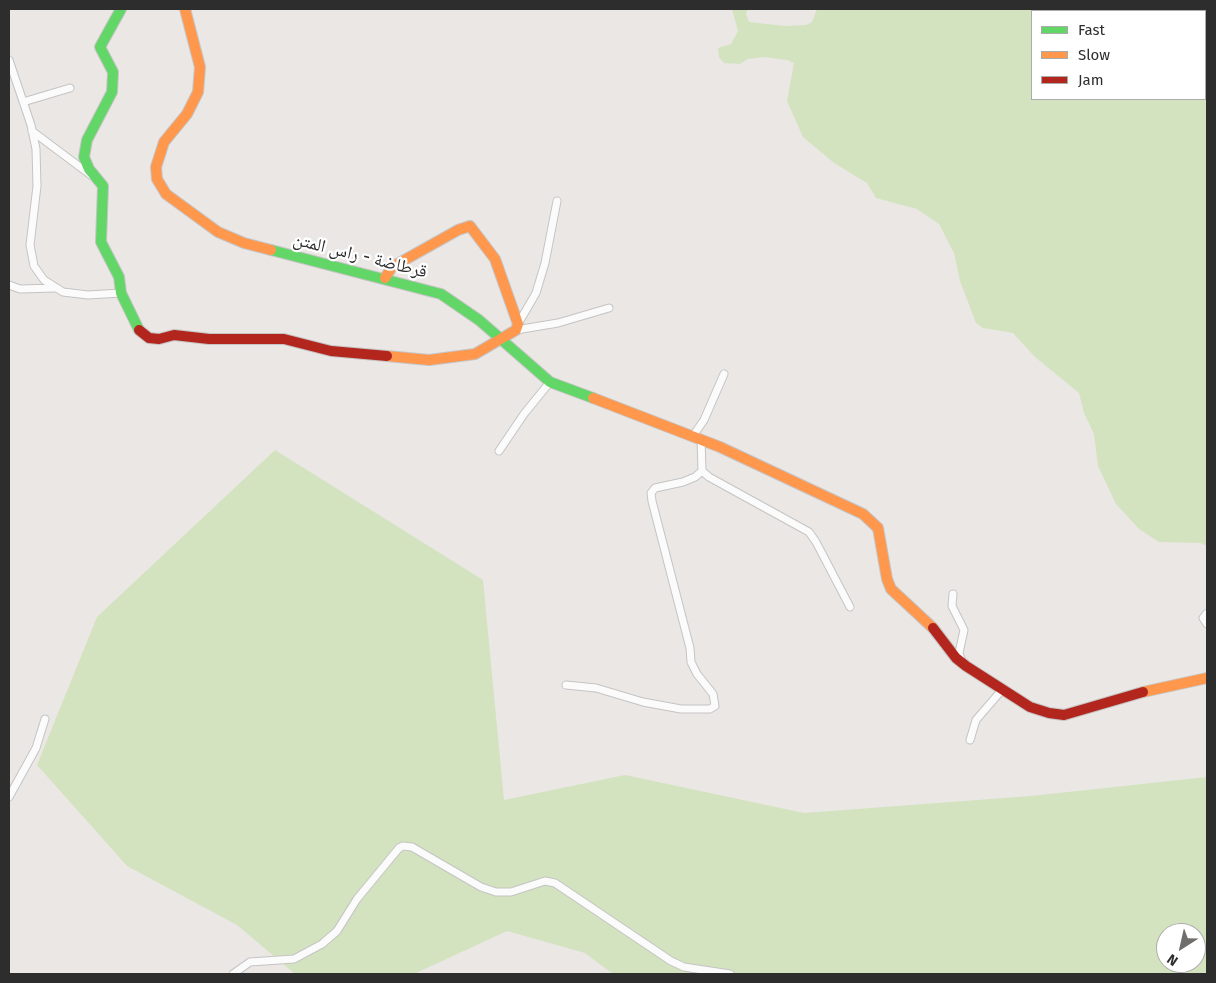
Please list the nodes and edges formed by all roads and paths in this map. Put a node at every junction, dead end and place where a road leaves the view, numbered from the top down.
1 (121, 9) edge
2 (185, 9) edge
3 (9, 60) edge
4 (70, 88) dead end
5 (23, 102) junction
6 (32, 131) junction
7 (99, 178) junction
8 (557, 201) dead end
9 (385, 278) junction
10 (9, 285) edge
11 (54, 288) junction
12 (121, 292) junction
13 (609, 308) dead end
14 (517, 327) junction
15 (500, 338) junction
16 (724, 374) dead end
17 (550, 382) junction
18 (697, 438) junction
19 (499, 451) dead end
20 (702, 471) junction
21 (953, 594) dead end
22 (850, 607) dead end
23 (1207, 613) edge
24 (1207, 624) edge
25 (966, 666) junction
26 (1207, 678) edge
27 (566, 684) dead end
28 (1002, 690) junction
29 (45, 719) dead end
30 (970, 740) dead end
31 (9, 797) edge
32 (233, 974) edge
33 (730, 974) edge

1 - 7 main road
2 - 9 main road, قرطاضة - راس المتن
3 - 5 street
4 - 5 street
5 - 6 street
6 - 7 street
6 - 11 street
7 - 12 main road
8 - 14 street
9 - 14 main road
9 - 15 main road, قرطاضة - راس المتن
10 - 11 street
11 - 12 street
12 - 15 main road
13 - 14 street
14 - 15 main road
15 - 17 main road, قرطاضة - راس المتن
16 - 18 street
17 - 18 main road, قرطاضة - راس المتن
17 - 19 street
18 - 20 street
18 - 25 main road, قرطاضة - راس المتن
20 - 22 street
20 - 27 street
21 - 25 street
23 - 24 street
25 - 28 main road, قرطاضة - راس المتن
26 - 28 main road, قرطاضة - راس المتن
28 - 30 street
29 - 31 street
32 - 33 street

